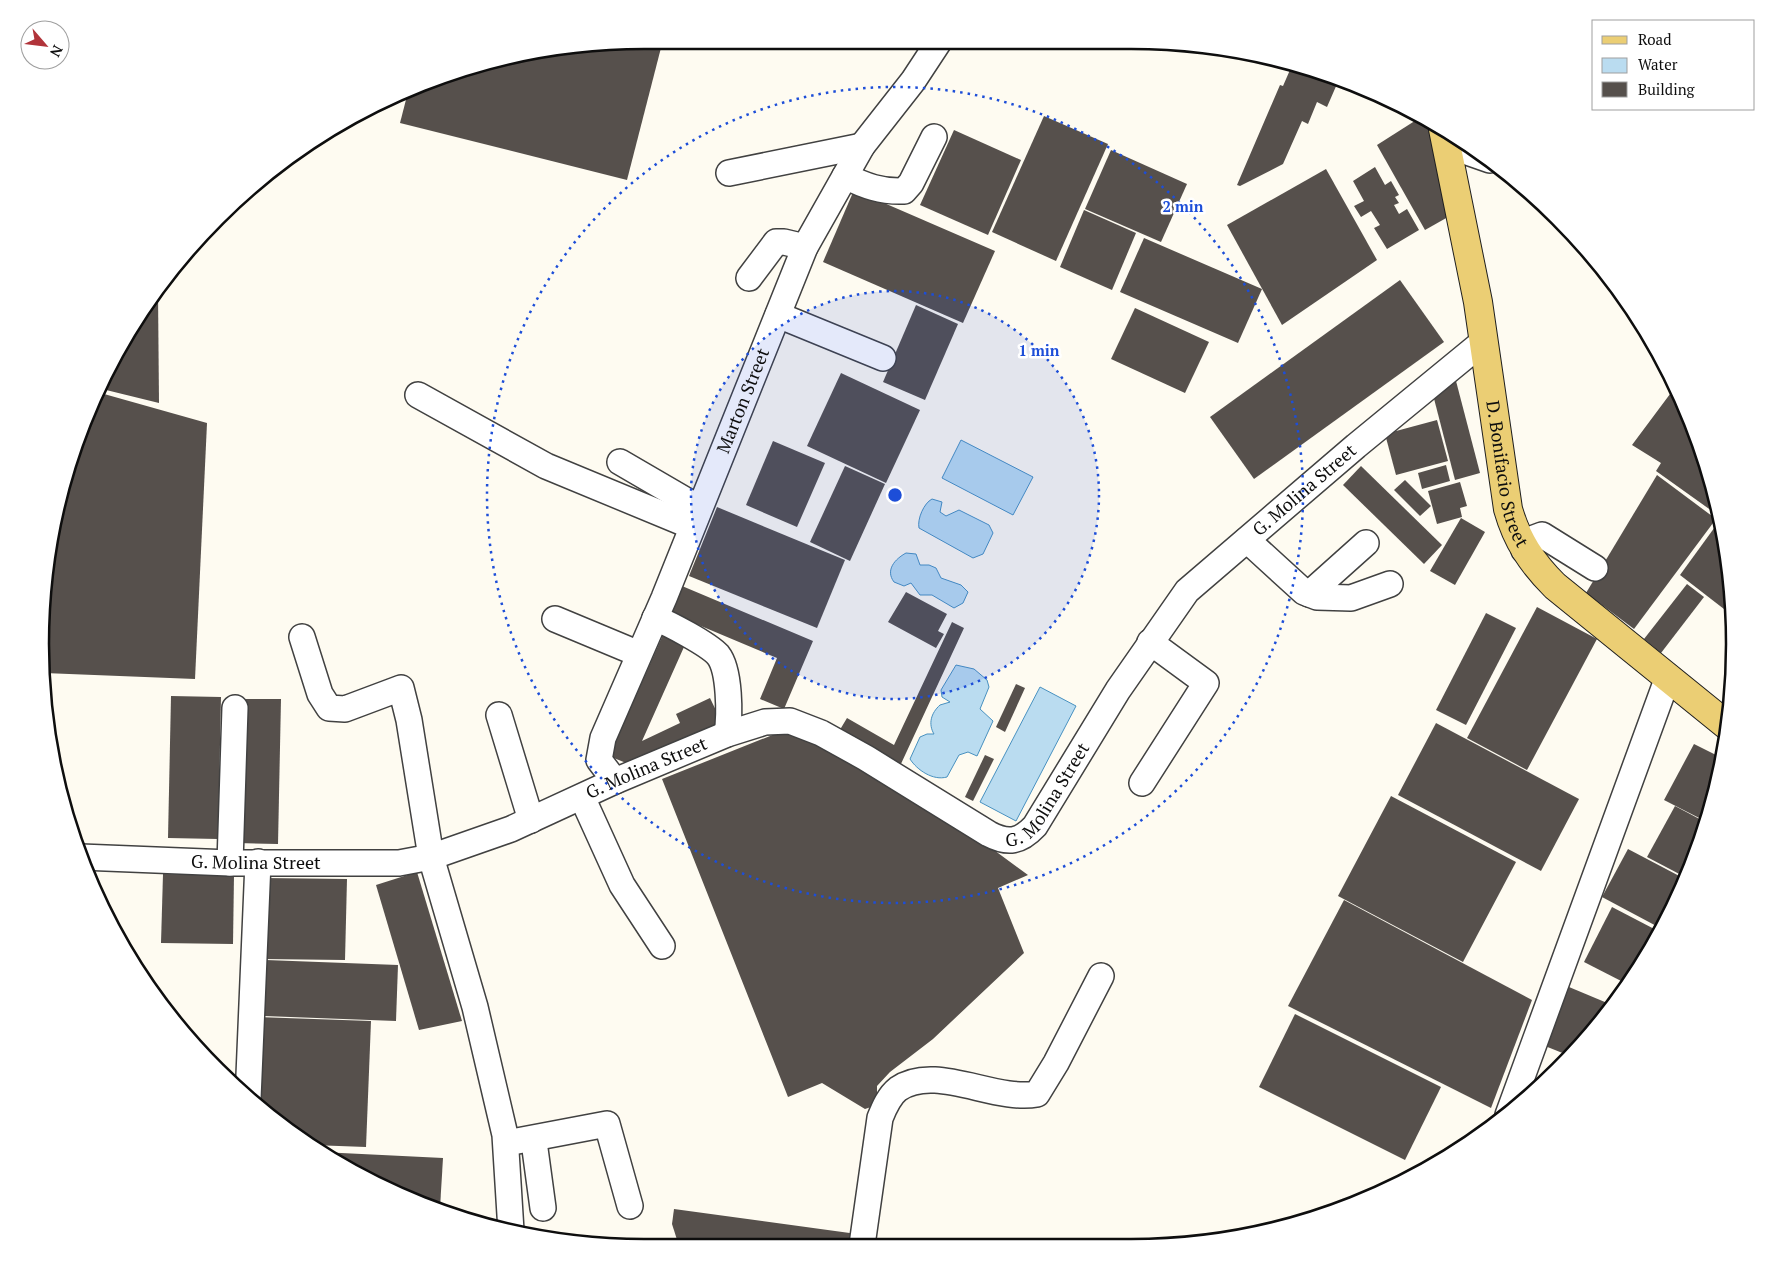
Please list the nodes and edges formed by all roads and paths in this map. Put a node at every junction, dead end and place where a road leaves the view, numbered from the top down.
1 (934, 49) edge
2 (934, 137) dead end
3 (1445, 138) edge
4 (862, 146) junction
5 (729, 173) dead end
6 (845, 176) junction
7 (805, 247) junction
8 (749, 278) dead end
9 (778, 315) junction
10 (1484, 341) junction
11 (882, 358) dead end
12 (418, 395) dead end
13 (620, 462) dead end
14 (695, 517) junction
15 (1247, 540) junction
16 (1366, 543) dead end
17 (1524, 550) junction
18 (1595, 568) dead end
19 (1390, 584) dead end
20 (1309, 594) junction
21 (655, 618) junction
22 (555, 619) dead end
23 (302, 637) dead end
24 (1150, 642) junction
25 (639, 654) junction
26 (1668, 677) junction
27 (235, 708) dead end
28 (499, 715) dead end
29 (1721, 719) edge
30 (728, 734) junction
31 (615, 781) junction
32 (1142, 784) dead end
33 (582, 797) junction
34 (532, 820) junction
35 (88, 857) edge
36 (431, 857) junction
37 (258, 862) junction
38 (230, 863) junction
39 (662, 946) dead end
40 (1101, 976) dead end
41 (248, 1089) edge
42 (1513, 1100) edge
43 (507, 1149) junction
44 (630, 1206) dead end
45 (543, 1208) dead end
46 (512, 1224) edge
47 (863, 1239) edge

1 - 4 street, Marton Street
2 - 6 street
3 - 10 main road, D. Bonifacio Street
4 - 5 street
4 - 6 street, Marton Street
6 - 7 street, Marton Street
7 - 8 street
7 - 9 street, Marton Street
9 - 11 street
9 - 14 street, Marton Street
10 - 15 street, G. Molina Street
10 - 17 main road, D. Bonifacio Street
12 - 14 street
13 - 14 street
14 - 21 street, Marton Street
15 - 20 street
15 - 24 street, G. Molina Street
16 - 20 street
17 - 18 street
17 - 26 main road, D. Bonifacio Street
19 - 20 street
21 - 25 street, Marton Street
21 - 30 street
22 - 25 street
23 - 36 street
24 - 30 street, G. Molina Street
24 - 32 street
25 - 31 street, Marton Street
26 - 29 main road, D. Bonifacio Street
26 - 42 street
27 - 38 street
28 - 34 street
30 - 31 street, G. Molina Street
31 - 33 street, G. Molina Street
33 - 34 street, G. Molina Street
33 - 39 street
34 - 36 street, G. Molina Street
35 - 38 street, G. Molina Street
36 - 37 street, G. Molina Street
36 - 43 street
37 - 38 street, G. Molina Street
37 - 41 street
40 - 47 street
43 - 44 street
43 - 45 street
43 - 46 street

